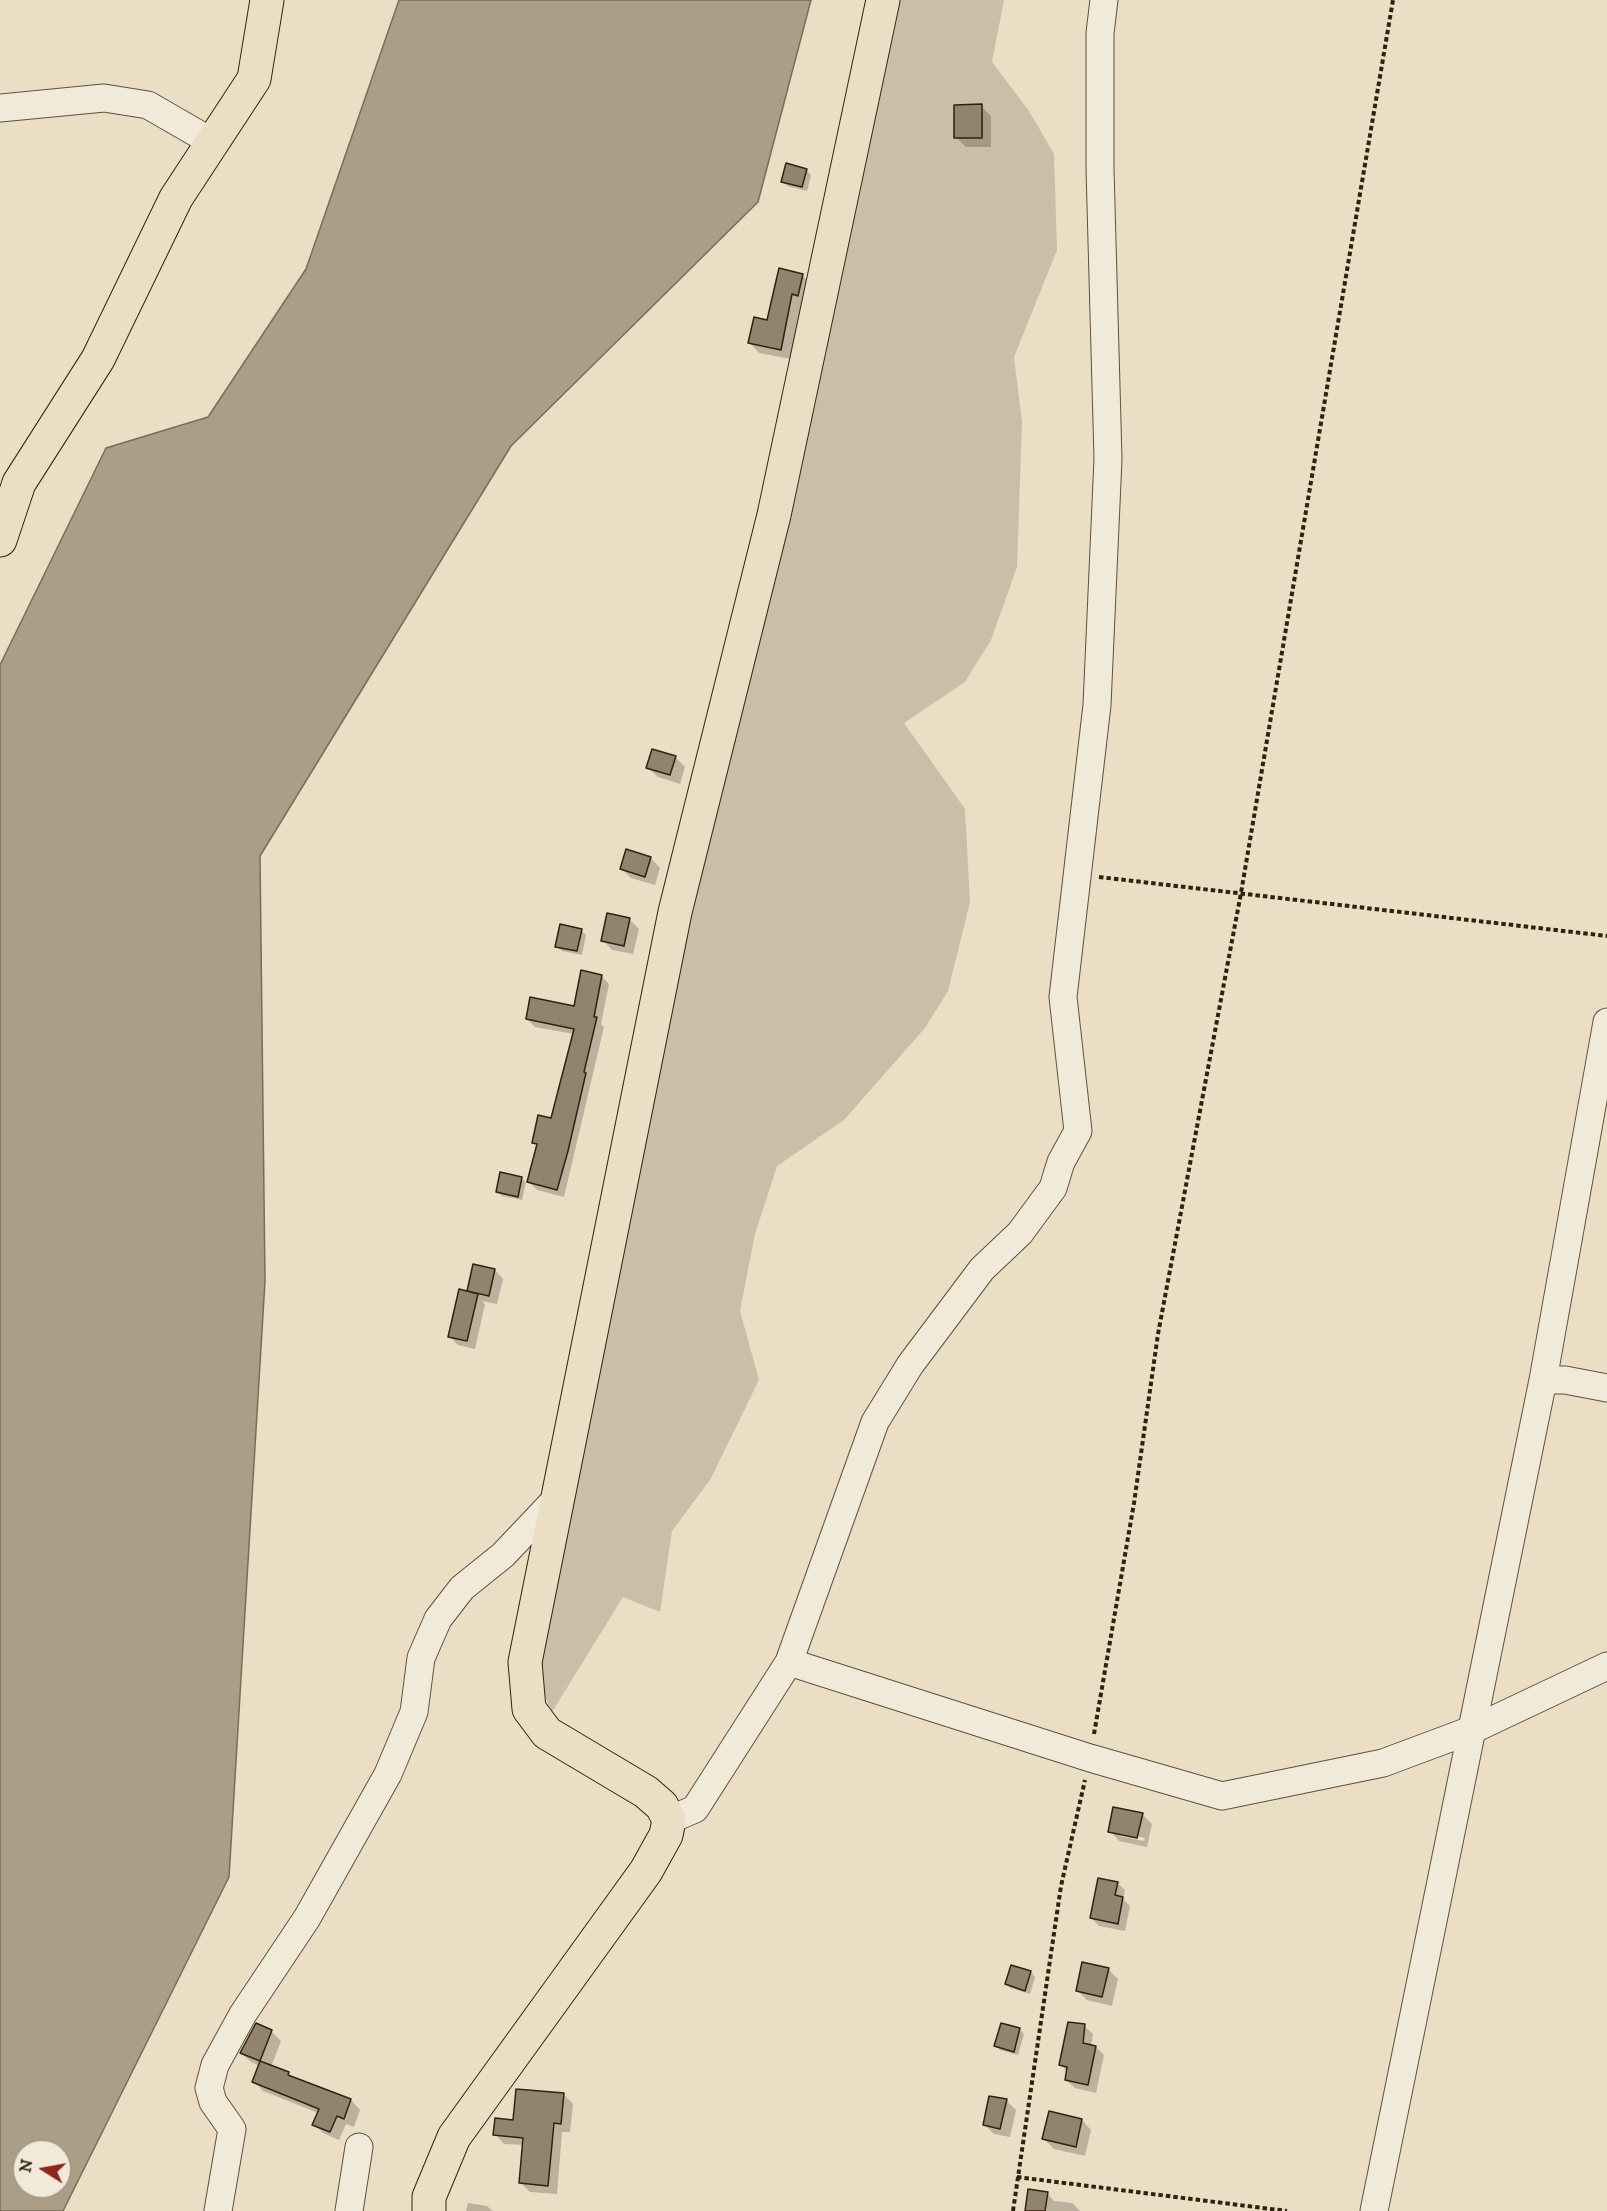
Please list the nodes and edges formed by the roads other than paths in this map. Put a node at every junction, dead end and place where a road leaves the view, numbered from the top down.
1 (267, 0) edge
2 (883, 0) edge
3 (1104, 0) edge
4 (0, 108) edge
5 (212, 142) junction
6 (0, 540) edge
7 (1607, 1022) edge
8 (1543, 1380) junction
9 (1607, 1388) edge
10 (557, 1498) junction
11 (789, 1662) junction
12 (1607, 1666) edge
13 (1474, 1729) junction
14 (669, 1820) junction
15 (359, 2147) dead end
16 (218, 2211) edge
17 (349, 2211) edge
18 (429, 2211) edge
19 (1374, 2211) edge

1 - 5 main road
2 - 10 main road
3 - 11 street
4 - 5 street
5 - 6 main road
7 - 8 street
8 - 9 street
8 - 13 street
10 - 14 main road
10 - 16 street
11 - 13 street
11 - 14 street
12 - 13 street
13 - 19 street
14 - 18 main road
15 - 17 street

